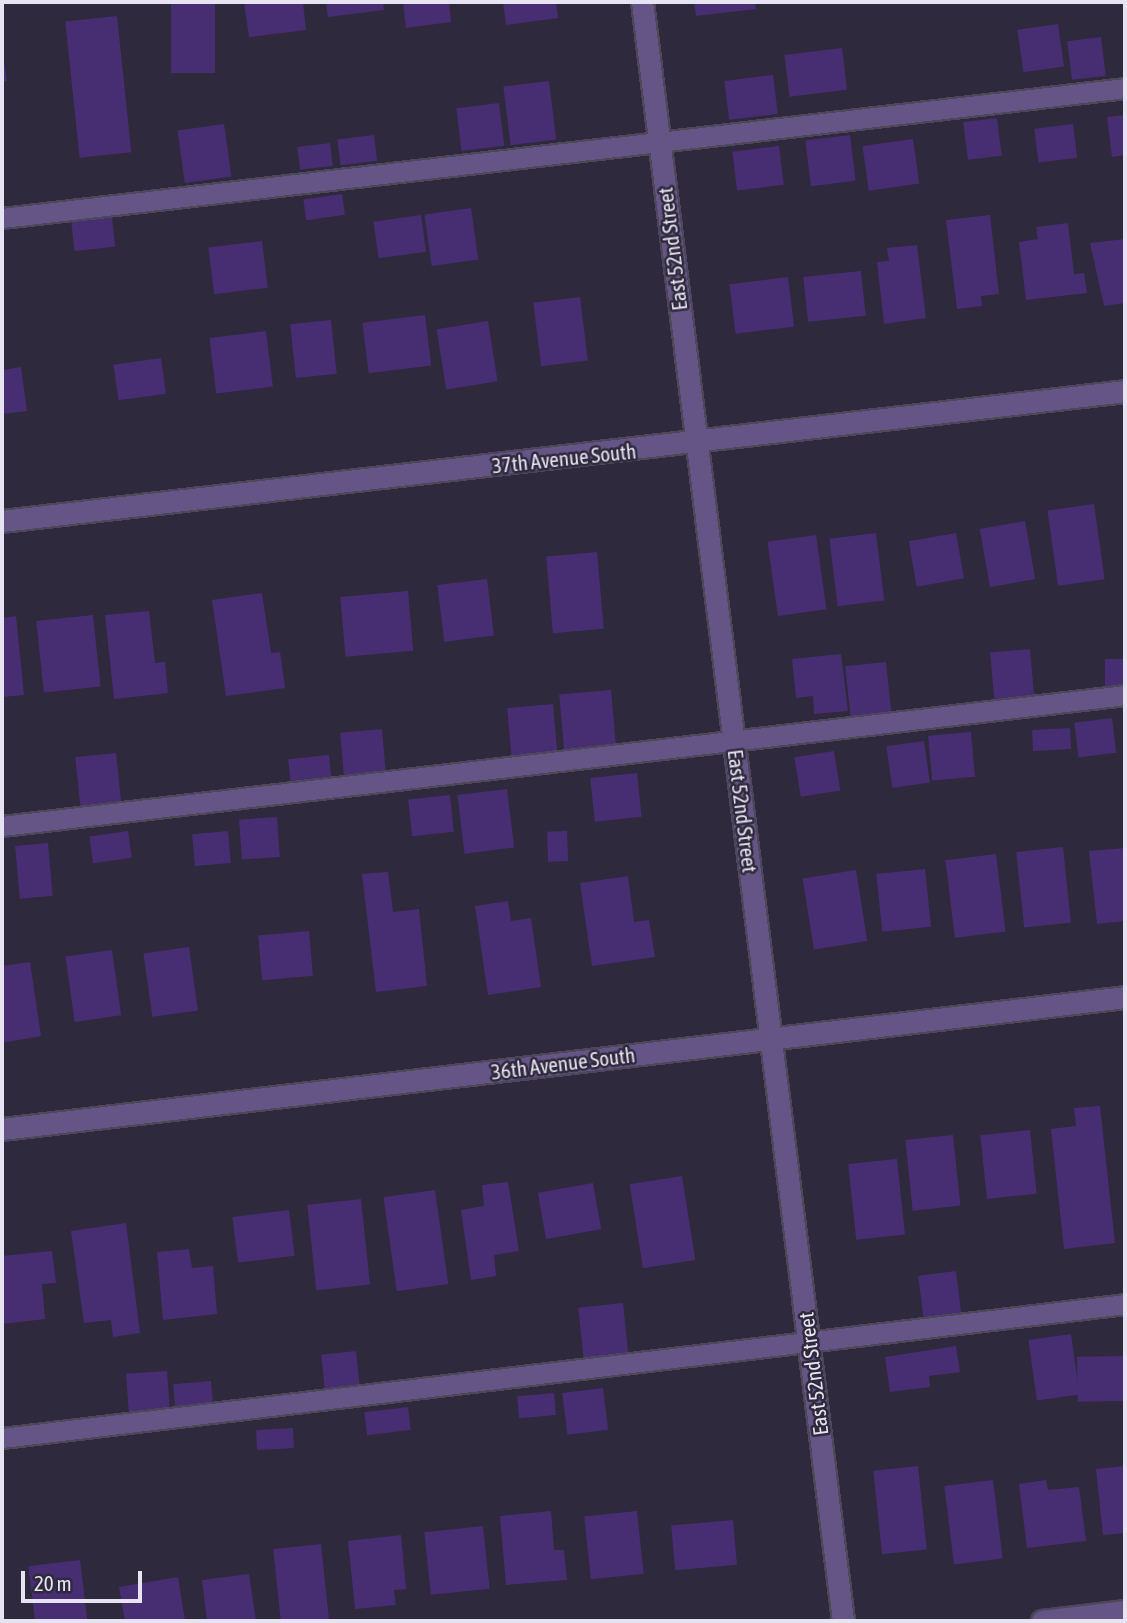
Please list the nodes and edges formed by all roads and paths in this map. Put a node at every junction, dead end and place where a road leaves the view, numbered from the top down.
1 (642, 2) edge
2 (1125, 88) edge
3 (659, 143) junction
4 (2, 218) edge
5 (1125, 391) edge
6 (696, 443) junction
7 (2, 521) edge
8 (1125, 695) edge
9 (734, 743) junction
10 (2, 826) edge
11 (1125, 997) edge
12 (771, 1039) junction
13 (2, 1129) edge
14 (1125, 1304) edge
15 (809, 1341) junction
16 (2, 1438) edge
17 (1125, 1611) edge
18 (843, 1621) edge
19 (1042, 1621) edge

1 - 3 street, East 52nd Street
2 - 3 lane
3 - 4 lane
3 - 6 street, East 52nd Street
5 - 6 street, 37th Avenue South
6 - 7 street, 37th Avenue South
6 - 9 street, East 52nd Street
8 - 9 lane
9 - 10 lane
9 - 12 street, East 52nd Street
11 - 12 street, 36th Avenue South
12 - 13 street, 36th Avenue South
12 - 15 street, East 52nd Street
14 - 15 lane
15 - 16 lane
15 - 18 street, East 52nd Street
17 - 19 street

